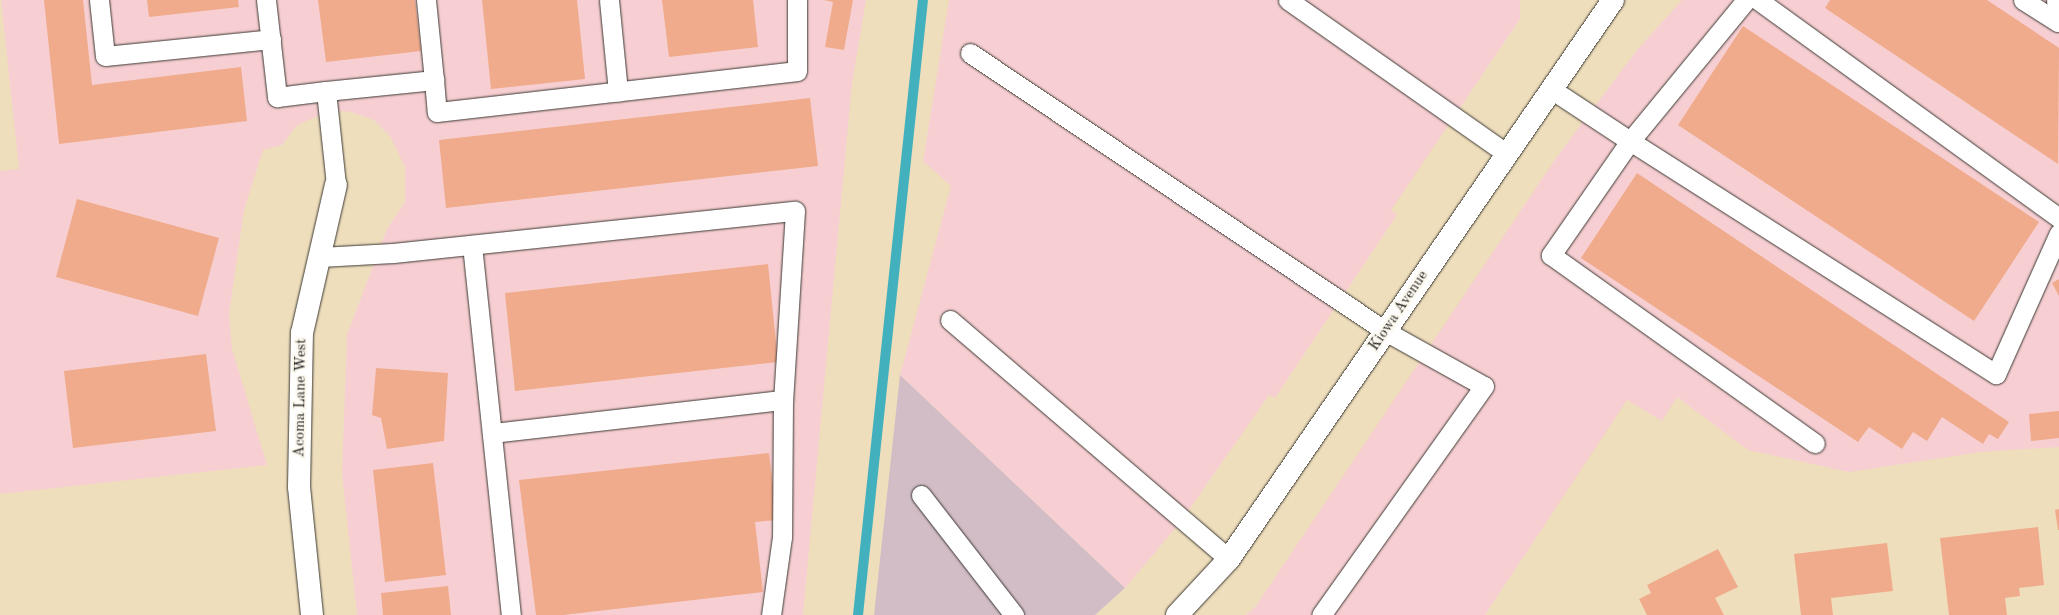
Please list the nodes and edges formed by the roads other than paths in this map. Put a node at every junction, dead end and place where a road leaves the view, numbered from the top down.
1 (99, 0) edge
2 (266, 0) edge
3 (426, 0) edge
4 (609, 0) edge
5 (797, 0) edge
6 (1288, 0) edge
7 (1613, 0) edge
8 (1746, 0) edge
9 (1758, 0) edge
10 (2023, 0) edge
11 (2056, 0) edge
12 (271, 38) junction
13 (970, 53) dead end
14 (434, 80) junction
15 (1551, 89) junction
16 (326, 91) junction
17 (618, 92) junction
18 (1630, 141) junction
19 (1507, 154) junction
20 (336, 185) joint
21 (2059, 218) edge
22 (2059, 233) edge
23 (472, 245) junction
24 (320, 257) junction
25 (950, 320) dead end
26 (1385, 331) junction
27 (783, 400) junction
28 (492, 433) junction
29 (1815, 443) dead end
30 (921, 495) dead end
31 (1229, 559) junction
32 (312, 615) edge
33 (511, 615) edge
34 (771, 615) edge
35 (1014, 615) edge
36 (1177, 615) edge
37 (1321, 615) edge

1 - 12 lane
2 - 12 lane
3 - 14 lane
4 - 17 lane
5 - 17 lane
6 - 19 lane
7 - 15 street, Kiowa Avenue
8 - 18 lane
9 - 21 lane
10 - 11 lane
12 - 16 lane
13 - 26 lane
14 - 16 lane
14 - 17 lane
15 - 18 lane
15 - 19 street, Kiowa Avenue
16 - 20 lane
18 - 22 lane
18 - 29 lane
19 - 26 street, Kiowa Avenue
20 - 24 street, Acoma Lane West
23 - 24 lane
23 - 27 lane
23 - 28 lane
24 - 32 street, Acoma Lane West
25 - 31 lane
26 - 31 street, Kiowa Avenue
26 - 37 lane
27 - 28 lane
27 - 34 lane
28 - 33 lane
30 - 35 lane
31 - 36 street, Kiowa Avenue

